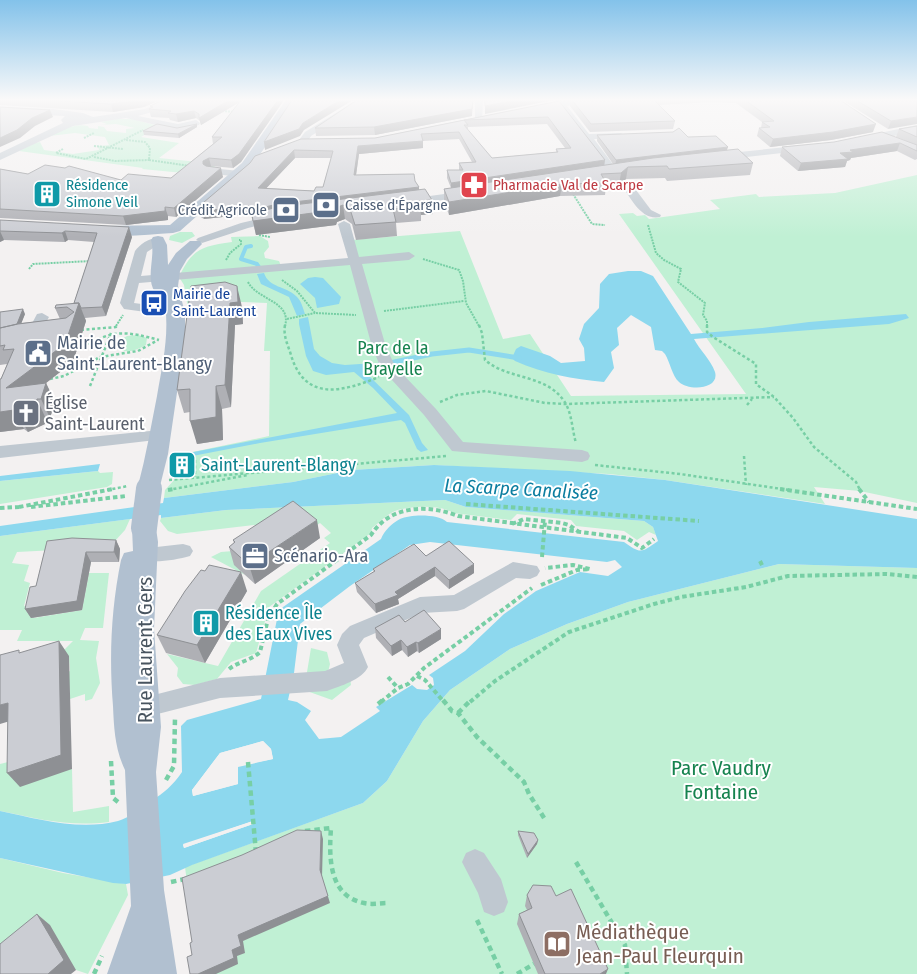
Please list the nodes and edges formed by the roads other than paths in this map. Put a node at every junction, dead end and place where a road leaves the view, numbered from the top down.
1 (21, 145) edge
2 (261, 145) edge
3 (594, 145) edge
4 (814, 147) edge
5 (267, 155) edge
6 (1, 156) edge
7 (16, 157) dead end
8 (708, 158) edge
9 (251, 160) junction
10 (615, 169) edge
11 (211, 171) edge
12 (239, 174) junction
13 (626, 184) edge
14 (477, 192) edge
15 (399, 203) edge
16 (194, 212) junction
17 (652, 213) road end
18 (283, 217) edge
19 (344, 224) dead end
20 (88, 229) edge
21 (174, 229) junction
22 (126, 231) junction
23 (199, 235) junction
24 (159, 241) junction
25 (409, 256) road end
26 (355, 262) junction
27 (165, 278) junction
28 (133, 280) junction
29 (167, 311) junction
30 (42, 317) dead end
31 (73, 331) edge
32 (34, 334) junction
33 (0, 344) edge
34 (150, 436) junction
35 (0, 452) edge
36 (582, 456) road end
37 (154, 486) junction
38 (145, 541) junction
39 (183, 551) dead end
40 (538, 565) road end
41 (146, 707) junction
42 (140, 772) junction
43 (476, 862) dead end
44 (154, 889) junction
45 (486, 911) road end
46 (126, 974) edge
47 (158, 974) edge

1 - 6 street
2 - 9 main road
3 - 10 street
4 - 8 street
5 - 9 street
6 - 7 street
9 - 12 main road
11 - 12 street
12 - 16 main road
13 - 17 street
14 - 15 street
16 - 21 main road
16 - 23 main road
18 - 23 street
19 - 26 street
20 - 22 main road
21 - 22 main road
21 - 23 main road
21 - 24 main road
22 - 24 main road
23 - 24 main road
23 - 27 main road
24 - 27 main road, Rue Laurent Gers
24 - 28 street
25 - 26 street
26 - 27 street
26 - 36 street
27 - 28 street
27 - 29 main road, Rue Laurent Gers
27 - 37 main road, Rue Laurent Gers
28 - 29 street
29 - 34 main road, Rue Laurent Gers
30 - 32 street
31 - 32 street
32 - 33 street
34 - 35 street
34 - 37 main road, Rue Laurent Gers
37 - 38 main road, Rue Laurent Gers, bridge
38 - 39 street
38 - 41 main road, Rue Laurent Gers
38 - 42 main road, Rue Laurent Gers
40 - 41 street
41 - 42 main road, Rue Laurent Gers
42 - 44 main road, Rue Laurent Gers
43 - 45 street
44 - 46 main road, Rue Laurent Gers
44 - 47 main road, Rue Laurent Gers

